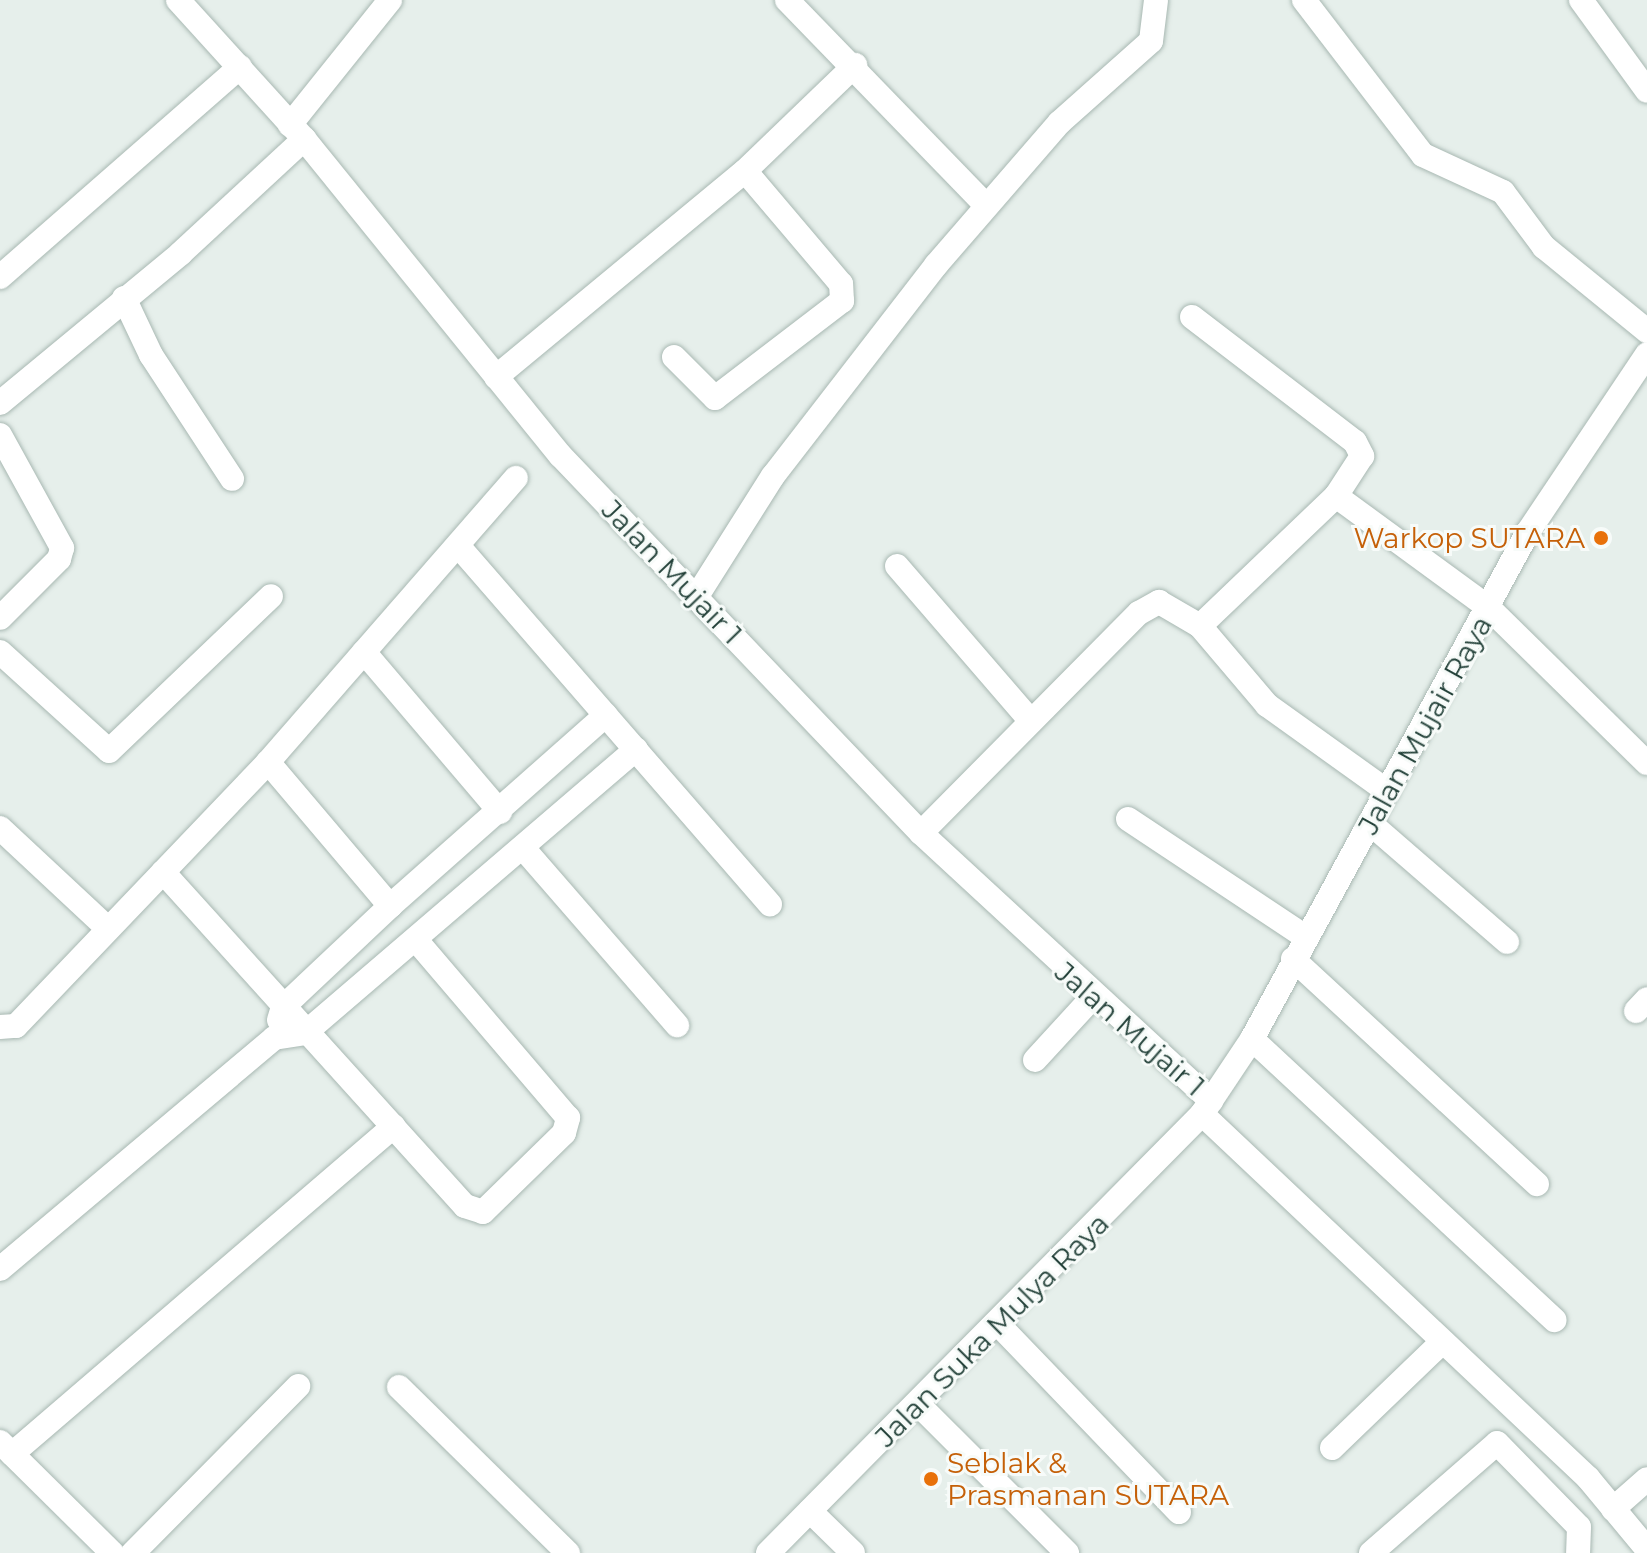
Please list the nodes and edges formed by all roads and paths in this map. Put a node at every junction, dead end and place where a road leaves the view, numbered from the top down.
1 (178, 0) edge
2 (390, 0) edge
3 (787, 0) edge
4 (1156, 0) edge
5 (1304, 0) edge
6 (1581, 0) edge
7 (855, 65) junction
8 (240, 67) junction
9 (1647, 91) edge
10 (297, 132) junction
11 (745, 171) junction
12 (986, 205) junction
13 (0, 277) edge
14 (124, 298) junction
15 (1192, 317) dead end
16 (1647, 331) edge
17 (1647, 354) edge
18 (674, 357) dead end
19 (496, 377) junction
20 (0, 403) edge
21 (0, 435) edge
22 (516, 478) dead end
23 (232, 479) dead end
24 (1336, 496) junction
25 (461, 549) junction
26 (897, 566) dead end
27 (271, 596) dead end
28 (697, 596) junction
29 (1489, 608) junction
30 (0, 618) edge
31 (1200, 626) junction
32 (0, 652) edge
33 (364, 652) junction
34 (606, 715) junction
35 (1030, 720) junction
36 (636, 749) junction
37 (268, 762) junction
38 (1647, 763) edge
39 (1387, 791) junction
40 (500, 812) junction
41 (1128, 819) dead end
42 (1371, 824) junction
43 (0, 828) edge
44 (921, 833) junction
45 (523, 848) junction
46 (163, 872) junction
47 (770, 905) dead end
48 (390, 906) junction
49 (105, 926) junction
50 (1304, 936) junction
51 (417, 941) junction
52 (1507, 942) dead end
53 (1293, 959) junction
54 (1093, 997) junction
55 (283, 1007) junction
56 (677, 1025) dead end
57 (0, 1027) edge
58 (305, 1033) junction
59 (274, 1038) junction
60 (1252, 1039) junction
61 (1035, 1060) dead end
62 (1206, 1107) junction
63 (394, 1126) junction
64 (1537, 1184) dead end
65 (0, 1269) edge
66 (1554, 1320) dead end
67 (998, 1324) junction
68 (1440, 1344) junction
69 (298, 1386) dead end
70 (399, 1387) dead end
71 (920, 1406) junction
72 (6, 1448) edge
73 (1332, 1448) dead end
74 (1647, 1479) edge
75 (1613, 1509) junction
76 (810, 1511) junction
77 (1179, 1512) dead end
78 (1647, 1549) edge
79 (112, 1553) edge
80 (133, 1553) edge
81 (568, 1553) edge
82 (768, 1553) edge
83 (853, 1553) edge
84 (1067, 1553) edge
85 (1371, 1553) edge
86 (1578, 1553) edge

1 - 8 street, Jalan Mujair 1
2 - 10 street
3 - 7 street
4 - 12 street
5 - 16 street
6 - 9 street
7 - 11 street
7 - 12 street
8 - 10 street, Jalan Mujair 1
8 - 13 street
10 - 14 street
10 - 19 street, Jalan Mujair 1
11 - 18 street
11 - 19 street
12 - 28 street
14 - 20 street
14 - 23 street
15 - 24 street
17 - 29 street, Jalan Mujair Raya
19 - 28 street, Jalan Mujair 1
21 - 30 street
22 - 25 street
24 - 29 street
24 - 31 street
25 - 33 street
25 - 34 street
26 - 35 street
27 - 32 street
28 - 44 street, Jalan Mujair 1
29 - 38 street
29 - 39 street, Jalan Mujair Raya
31 - 35 street
31 - 39 street
33 - 37 street
33 - 40 street
34 - 36 street
34 - 40 street
35 - 44 street
36 - 45 street
36 - 47 street
37 - 46 street
37 - 48 street
39 - 42 street, Jalan Mujair Raya
40 - 48 street
41 - 50 street
42 - 50 street, Jalan Mujair Raya
42 - 52 street
43 - 49 street
44 - 54 street, Jalan Mujair 1
45 - 51 street
45 - 56 street
46 - 49 street
46 - 55 street
48 - 55 street
49 - 57 street
50 - 53 street, Jalan Mujair Raya
51 - 58 street
51 - 63 street
53 - 60 street, Jalan Mujair Raya
53 - 64 street
54 - 61 street
54 - 62 street, Jalan Mujair 1
55 - 58 street
55 - 59 street
58 - 59 street
58 - 63 street
59 - 65 street
60 - 62 street, Jalan Mujair Raya
60 - 66 street
62 - 67 street, Jalan Suka Mulya Raya
62 - 68 street, Jalan Mujair 1
63 - 72 street
67 - 71 street, Jalan Suka Mulya Raya
67 - 77 street
68 - 73 street
68 - 75 street, Jalan Mujair 1
69 - 80 street
70 - 81 street
71 - 76 street, Jalan Suka Mulya Raya
71 - 84 street
72 - 79 street
74 - 75 street
75 - 78 street, Jalan Mujair 1
76 - 82 street, Jalan Suka Mulya Raya
76 - 83 street
85 - 86 street

